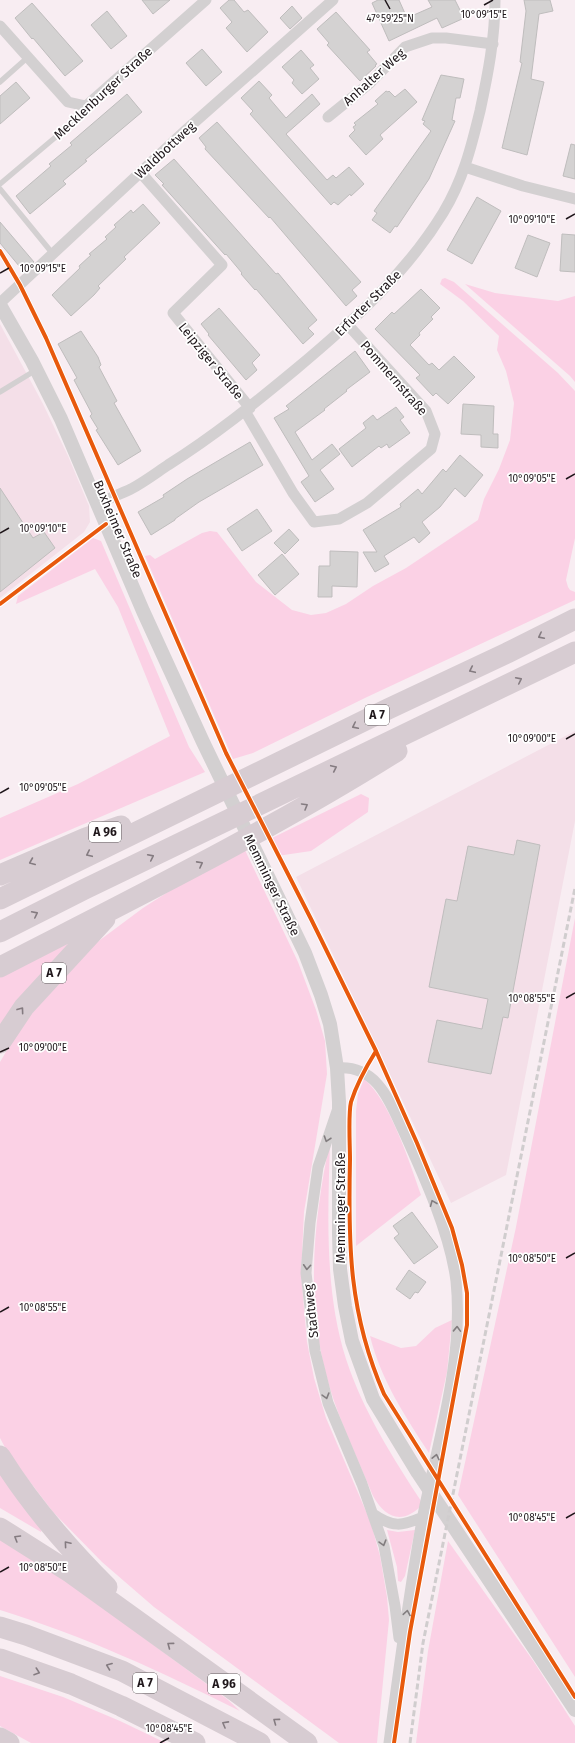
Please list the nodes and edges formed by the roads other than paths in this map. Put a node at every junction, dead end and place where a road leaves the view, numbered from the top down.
1 (206, 0) edge
2 (333, 0) edge
3 (495, 0) edge
4 (0, 26) edge
5 (493, 44) junction
6 (27, 58) junction
7 (0, 82) edge
8 (86, 106) junction
9 (328, 117) dead end
10 (465, 167) junction
11 (141, 173) junction
12 (0, 184) edge
13 (0, 189) edge
14 (575, 199) edge
15 (53, 254) junction
16 (0, 304) edge
17 (348, 325) junction
18 (37, 370) junction
19 (0, 392) edge
20 (248, 410) junction
21 (97, 504) junction
22 (575, 619) edge
23 (575, 652) edge
24 (472, 703) junction
25 (203, 742) joint
26 (213, 796) junction
27 (0, 875) edge
28 (0, 899) edge
29 (116, 908) junction
30 (0, 932) edge
31 (0, 967) edge
32 (0, 1043) edge
33 (337, 1068) junction
34 (339, 1102) junction
35 (0, 1456) edge
36 (373, 1514) junction
37 (423, 1517) junction
38 (0, 1528) edge
39 (142, 1623) junction
40 (0, 1627) edge
41 (401, 1651) junction
42 (0, 1659) edge
43 (575, 1710) edge
44 (0, 1738) edge
45 (9, 1743) edge
46 (196, 1743) edge
47 (260, 1743) edge
48 (308, 1743) edge
49 (389, 1743) edge

1 - 8 street, Mecklenburger Straße
2 - 11 street, Waldbottweg
3 - 5 street, Erfurter Straße
4 - 6 street
5 - 9 street, Anhalter Weg
5 - 10 street, Erfurter Straße
6 - 7 lane
6 - 8 street
8 - 12 lane, Mecklenburger Straße
10 - 14 street
10 - 17 street, Erfurter Straße
11 - 15 street, Waldbottweg
11 - 20 street, Leipziger Straße
13 - 15 lane
15 - 16 street, Waldbottweg
16 - 18 street, Buxheimer Straße
17 - 20 street, Erfurter Straße
17 - 20 street, Pommernstraße
18 - 19 lane
18 - 21 street, Buxheimer Straße
20 - 21 street, Erfurter Straße
21 - 25 street, Buxheimer Straße
22 -> 26 highway, A 7
24 -> 23 highway, A 7
29 -> 24 highway, A 7
30 -> 24 highway, A 7
25 - 33 street, Memminger Straße
26 -> 27 highway, A 96
26 -> 28 highway, A 7
29 - 31 highway, A 7
32 -> 29 highway, A 7
33 - 34 street, Memminger Straße
37 -> 33 street, Stadtweg
34 -> 36 street, Stadtweg
34 - 43 street, Memminger Straße
39 -> 35 highway
36 - 37 street
36 -> 41 street, Stadtweg
41 -> 37 street, Stadtweg
39 -> 38 highway, A 96
48 -> 39 highway, A 96
47 -> 40 highway, A 7
41 - 49 street, Stadtweg
42 -> 46 highway
44 - 45 highway

